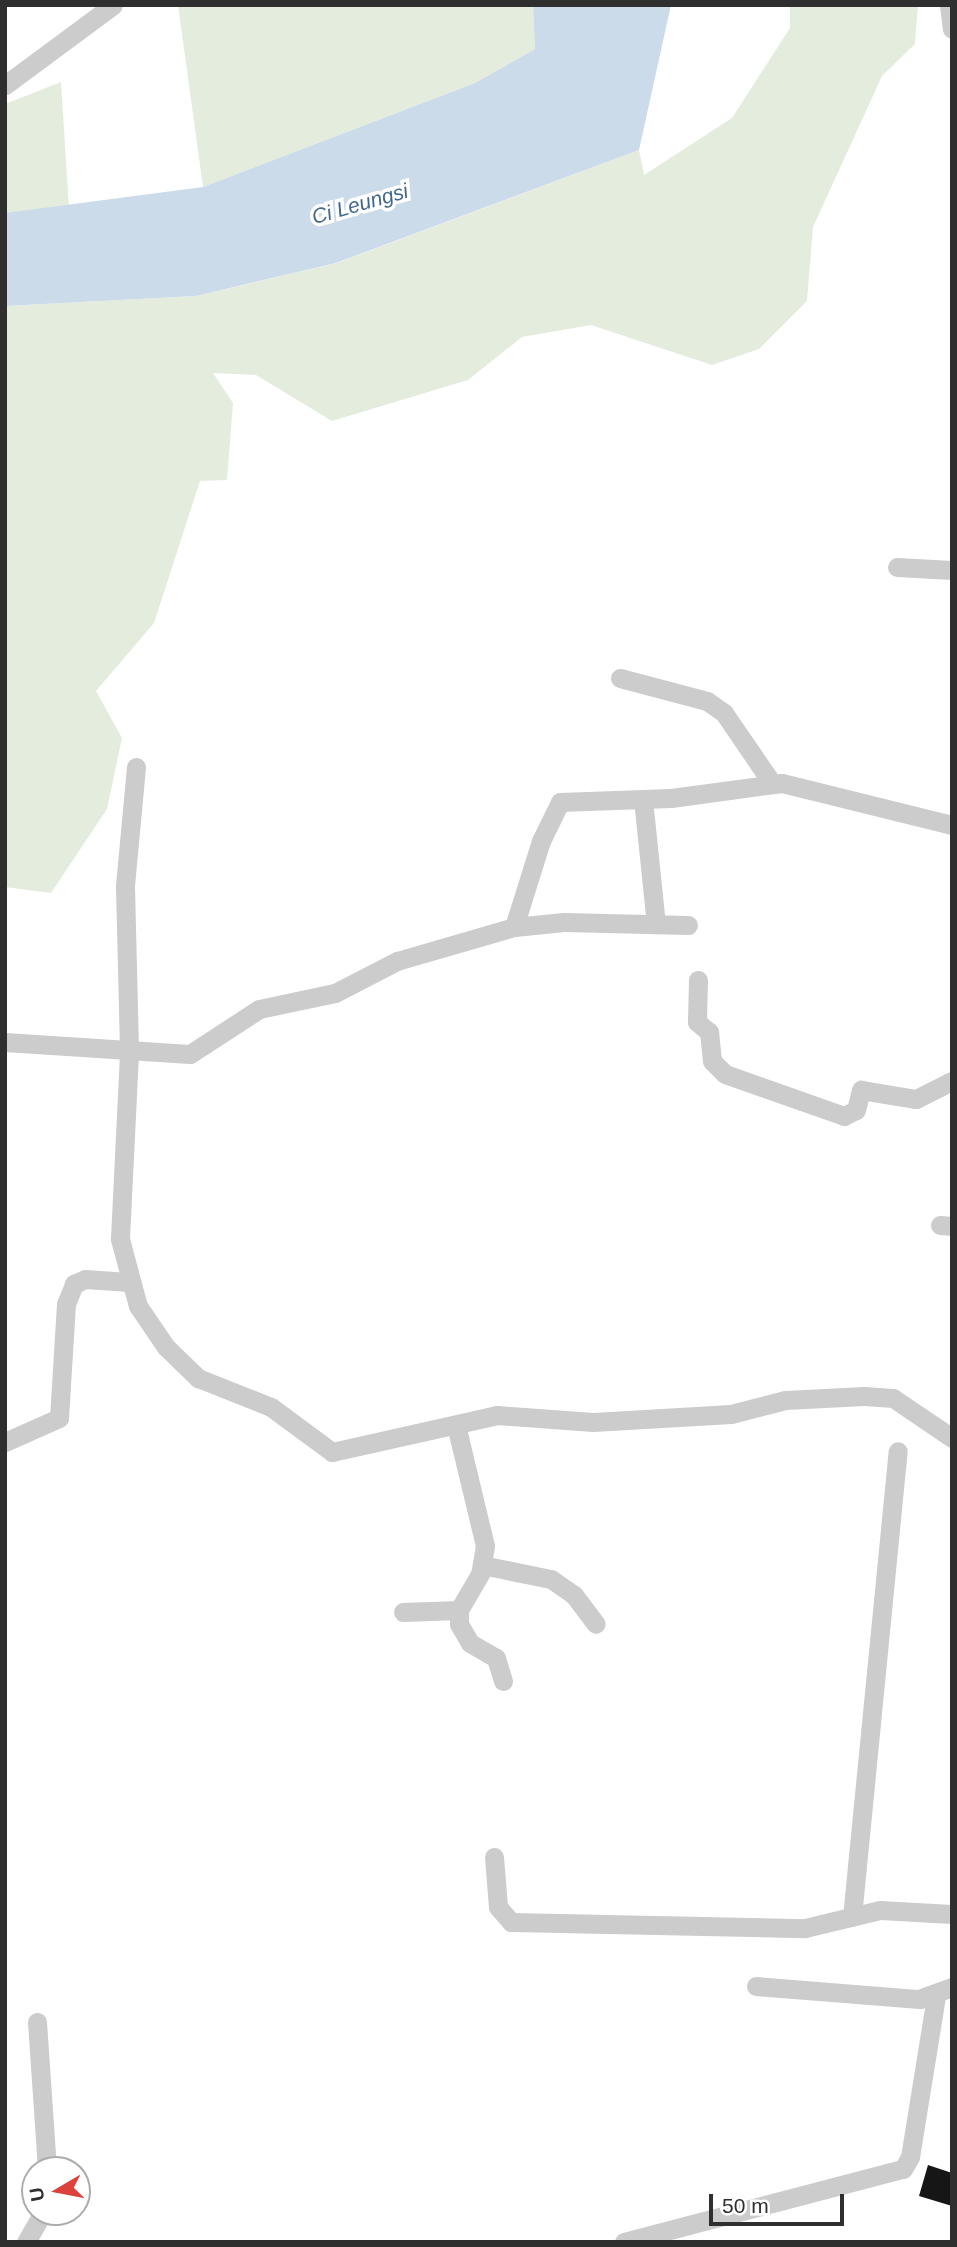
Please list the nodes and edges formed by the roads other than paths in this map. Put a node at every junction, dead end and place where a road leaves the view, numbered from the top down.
1 (113, 5) edge
2 (949, 5) edge
3 (952, 29) edge
4 (5, 85) edge
5 (897, 567) dead end
6 (952, 570) edge
7 (621, 678) dead end
8 (136, 767) dead end
9 (772, 783) junction
10 (643, 799) junction
11 (952, 825) edge
12 (656, 924) junction
13 (688, 925) dead end
14 (514, 927) junction
15 (698, 980) dead end
16 (5, 1042) edge
17 (129, 1054) junction
18 (952, 1081) edge
19 (129, 1282) junction
20 (456, 1425) junction
21 (952, 1438) edge
22 (5, 1442) edge
23 (898, 1451) dead end
24 (482, 1565) junction
25 (458, 1610) junction
26 (403, 1612) dead end
27 (596, 1623) dead end
28 (503, 1681) dead end
29 (494, 1857) dead end
30 (952, 1914) edge
31 (852, 1917) junction
32 (756, 1986) dead end
33 (944, 1992) edge
34 (37, 2022) dead end
35 (46, 2156) edge
36 (35, 2226) edge
37 (26, 2242) edge
38 (624, 2242) edge

1 - 4 street
2 - 3 street
5 - 6 street
7 - 9 street
8 - 17 street
9 - 10 street
9 - 11 street
10 - 12 street
10 - 14 street
12 - 13 street
12 - 14 street
14 - 17 street
15 - 18 street
16 - 17 street
17 - 19 street
19 - 20 street
19 - 22 street
20 - 21 street
20 - 24 street
23 - 31 street
24 - 25 street
24 - 27 street
25 - 26 street
25 - 28 street
29 - 31 street
30 - 31 street
32 - 33 street
33 - 38 street
34 - 35 street
36 - 37 street

